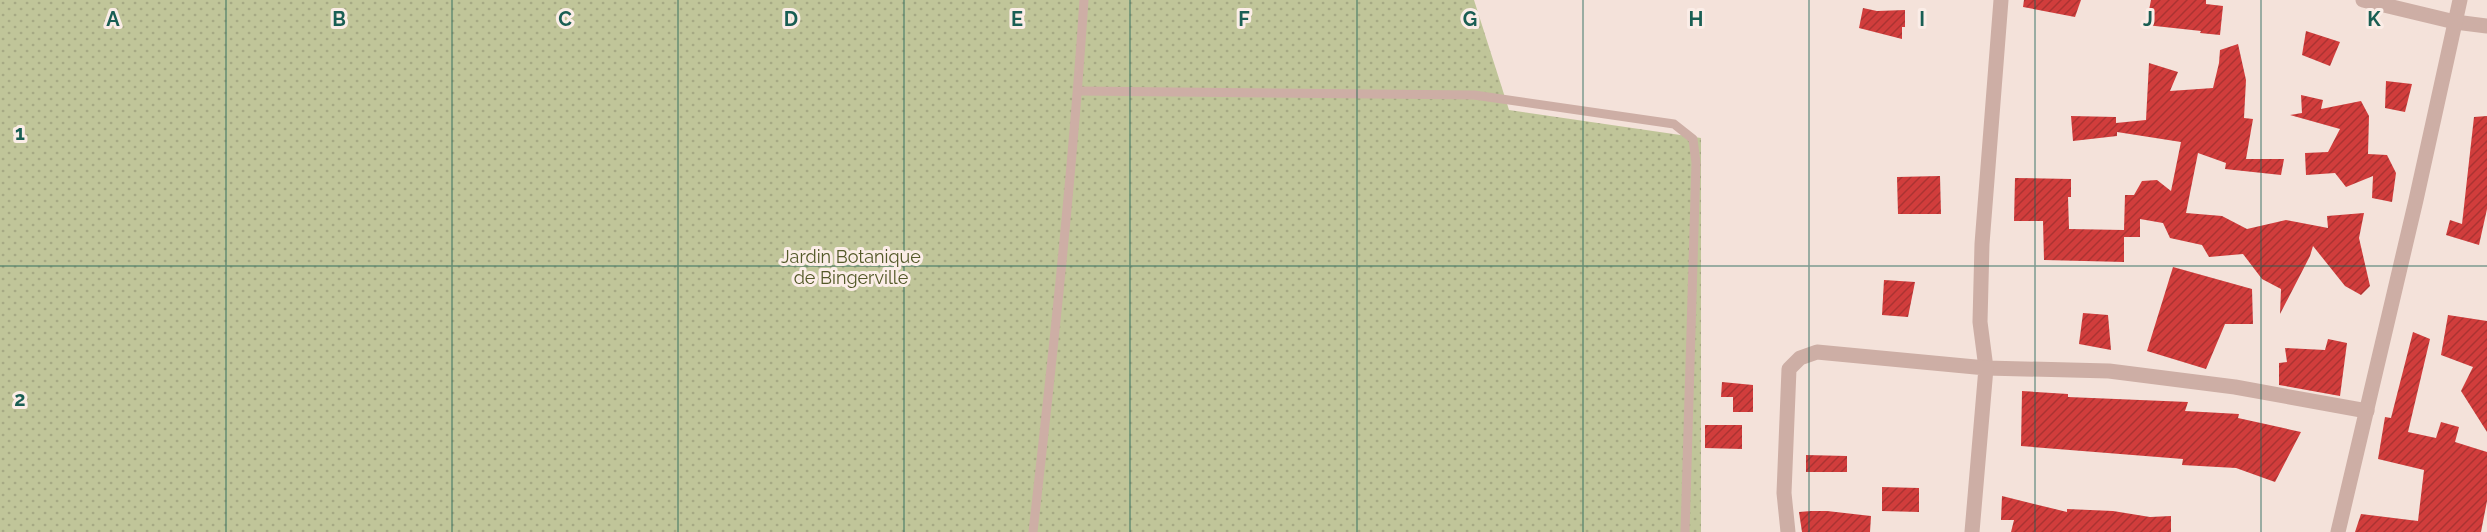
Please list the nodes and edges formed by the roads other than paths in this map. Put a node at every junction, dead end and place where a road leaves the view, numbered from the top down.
1 (1084, 0) edge
2 (2001, 0) edge
3 (2363, 0) edge
4 (2460, 0) edge
5 (2455, 22) junction
6 (2487, 26) edge
7 (1078, 91) junction
8 (1986, 368) junction
9 (2367, 411) junction
10 (1032, 532) edge
11 (1685, 532) edge
12 (1788, 532) edge
13 (1972, 532) edge
14 (2338, 532) edge

1 - 7 lane
2 - 8 street
3 - 5 street
4 - 5 street
5 - 6 street
5 - 9 street
7 - 10 lane
7 - 11 lane
8 - 9 street
8 - 12 street
8 - 13 street
9 - 14 street

